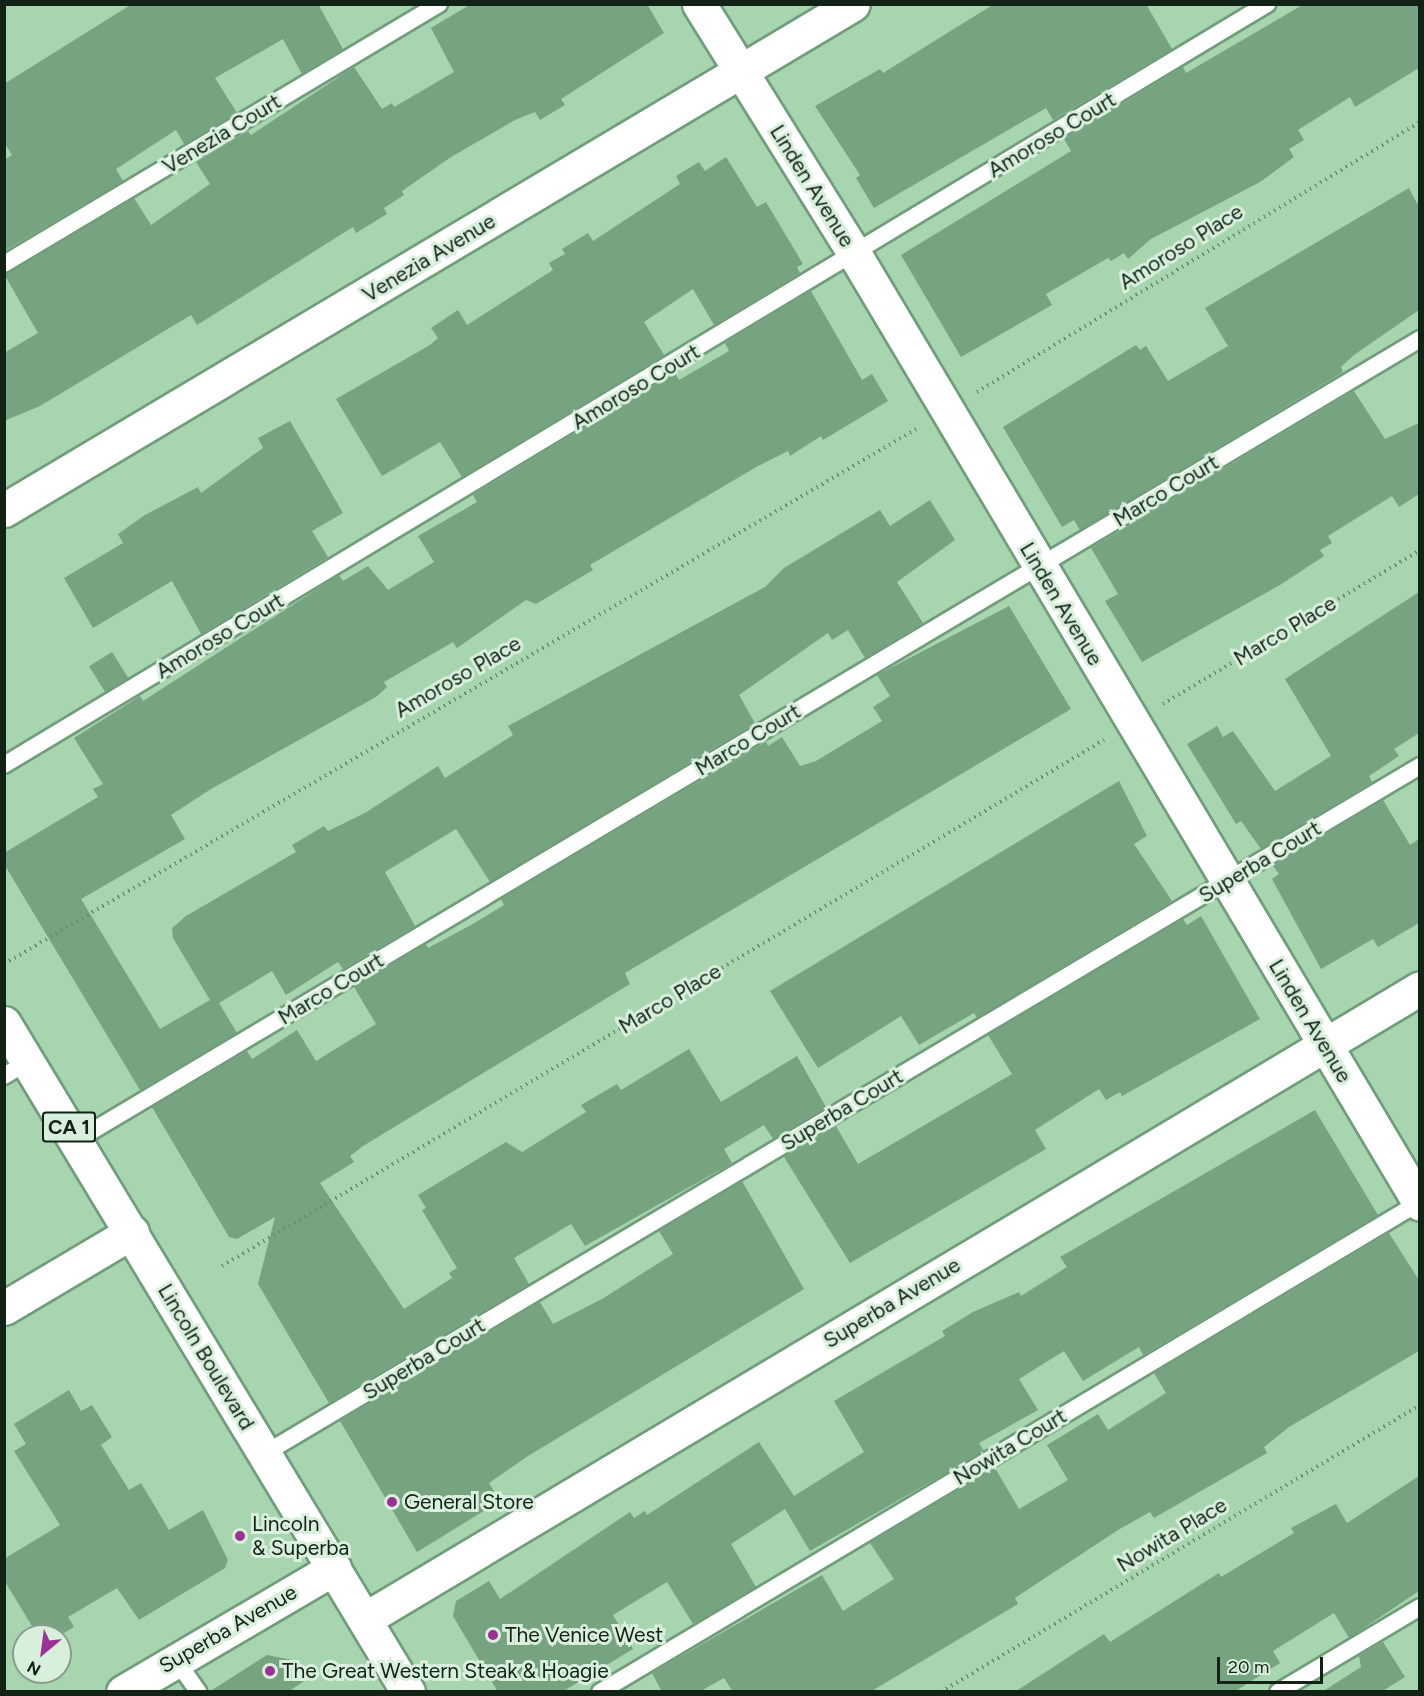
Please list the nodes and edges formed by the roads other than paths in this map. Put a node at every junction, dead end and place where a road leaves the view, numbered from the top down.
1 (439, 4) edge
2 (699, 4) edge
3 (853, 4) edge
4 (1267, 4) edge
5 (741, 73) junction
6 (855, 255) junction
7 (4, 264) edge
8 (1419, 339) edge
9 (4, 510) edge
10 (1038, 566) junction
11 (4, 765) edge
12 (1419, 766) edge
13 (1228, 882) junction
14 (1419, 988) edge
15 (4, 1023) edge
16 (1324, 1045) junction
17 (17, 1069) edge
18 (77, 1140) junction
19 (1419, 1203) edge
20 (132, 1232) junction
21 (7, 1301) edge
22 (264, 1454) junction
23 (334, 1568) junction
24 (1419, 1607) edge
25 (365, 1619) junction
26 (176, 1660) junction
27 (123, 1692) edge
28 (198, 1692) edge
29 (408, 1692) edge
30 (600, 1692) edge
31 (1278, 1692) edge

1 - 7 lane, Venezia Court
2 - 5 main road, Linden Avenue
3 - 5 main road, Venezia Avenue
4 - 6 lane, Amoroso Court
5 - 6 main road, Linden Avenue
5 - 9 main road, Venezia Avenue
6 - 10 main road, Linden Avenue
6 - 11 lane, Amoroso Court
8 - 10 lane, Marco Court
10 - 13 main road, Linden Avenue
10 - 18 lane, Marco Court
12 - 13 lane, Superba Court
13 - 16 main road, Linden Avenue
13 - 22 lane, Superba Court
14 - 16 main road, Superba Avenue
15 - 17 main road, Lincoln Boulevard / CA 1
16 - 19 main road, Linden Avenue
16 - 25 main road, Superba Avenue
17 - 18 main road, Lincoln Boulevard / CA 1
18 - 20 main road, Lincoln Boulevard / CA 1
19 - 30 lane, Nowita Court
20 - 21 main road
20 - 22 main road, Lincoln Boulevard / CA 1
22 - 23 main road, Lincoln Boulevard / CA 1
23 - 25 main road, Lincoln Boulevard / CA 1
23 - 26 main road, Superba Avenue
24 - 31 lane
25 - 29 main road, Lincoln Boulevard / CA 1
26 - 27 main road, Superba Avenue
26 - 28 lane

